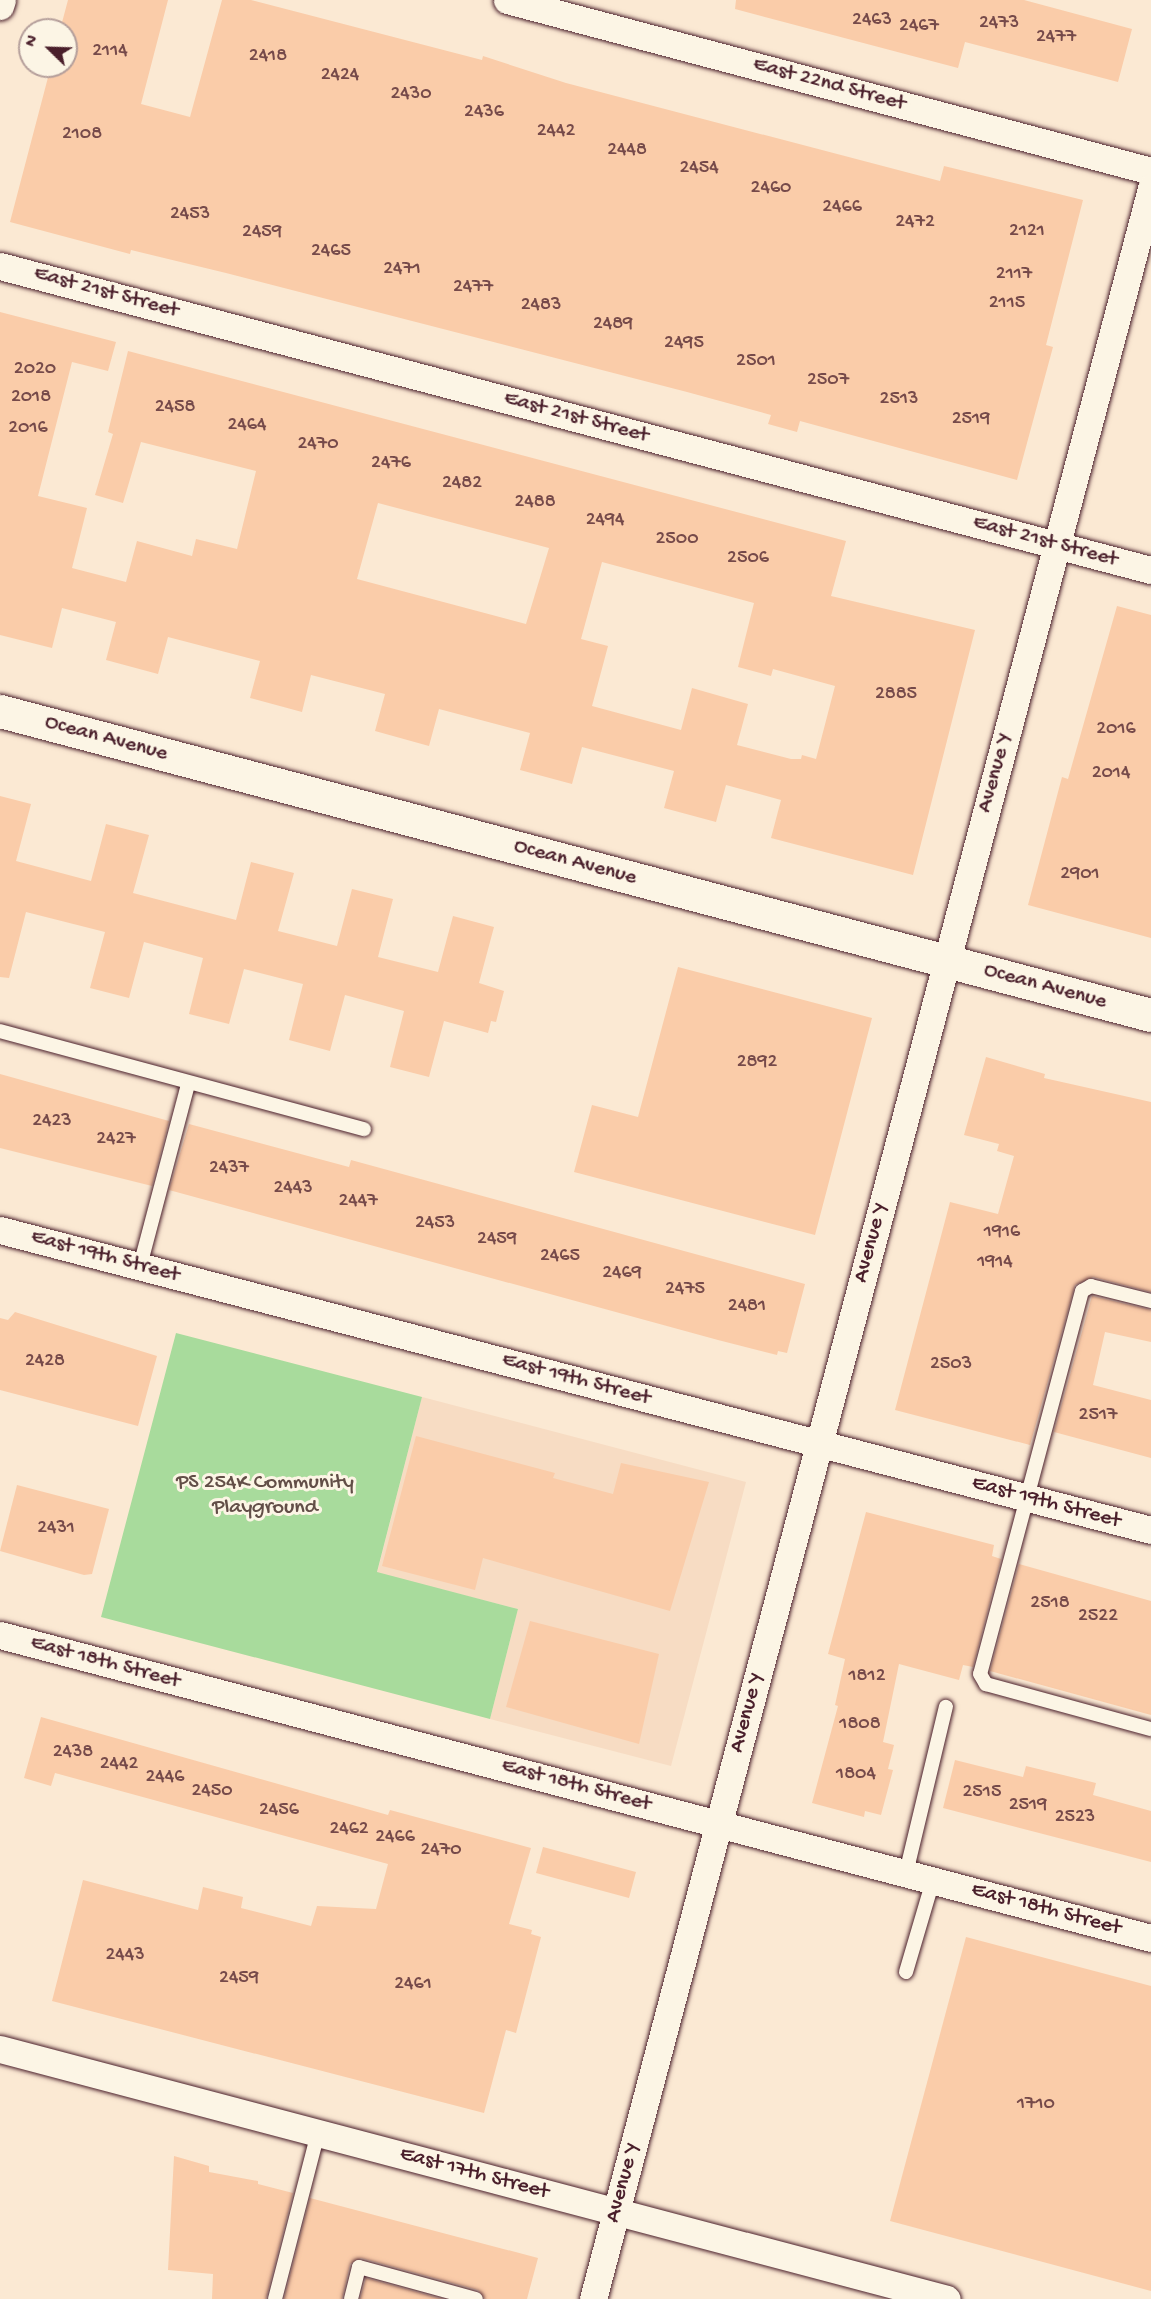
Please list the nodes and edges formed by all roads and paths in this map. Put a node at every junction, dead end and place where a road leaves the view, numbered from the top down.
1 (2, 0) edge
2 (507, 0) edge
3 (0, 6) edge
4 (1151, 171) edge
5 (1151, 188) edge
6 (0, 266) edge
7 (1057, 545) junction
8 (1151, 570) edge
9 (0, 711) edge
10 (946, 961) junction
11 (1151, 1015) edge
12 (0, 1031) edge
13 (188, 1084) junction
14 (364, 1129) dead end
15 (0, 1230) edge
16 (140, 1266) junction
17 (1151, 1301) edge
18 (819, 1444) junction
19 (1027, 1497) junction
20 (1151, 1530) edge
21 (0, 1635) edge
22 (946, 1707) dead end
23 (1151, 1729) edge
24 (719, 1823) junction
25 (906, 1873) junction
26 (933, 1880) junction
27 (1151, 1938) edge
28 (906, 1971) dead end
29 (0, 2049) edge
30 (318, 2133) junction
31 (616, 2212) junction
32 (275, 2299) edge
33 (351, 2299) edge
34 (476, 2299) edge
35 (593, 2299) edge
36 (947, 2299) edge

1 - 3 street
2 - 4 street, East 22nd Street
5 - 7 street, Avenue Y
6 - 7 street, East 21st Street
7 - 8 street, East 21st Street
7 - 10 street, Avenue Y
9 - 10 main road, Ocean Avenue
10 - 11 main road, Ocean Avenue
10 - 18 street, Avenue Y
12 - 13 lane
13 - 14 lane
13 - 16 lane
15 - 16 street, East 19th Street
16 - 18 street, East 19th Street
17 - 19 lane
18 - 19 street, East 19th Street
18 - 24 street, Avenue Y
19 - 20 street, East 19th Street
19 - 23 lane
21 - 24 street, East 18th Street
22 - 25 lane
24 - 25 street, East 18th Street
24 - 31 street, Avenue Y
25 - 26 street, East 18th Street
26 - 27 street, East 18th Street
26 - 28 lane
29 - 30 street, East 17th Street
30 - 31 street, East 17th Street
30 - 32 lane
31 - 35 street, Avenue Y
31 - 36 street, East 17th Street
33 - 34 lane

